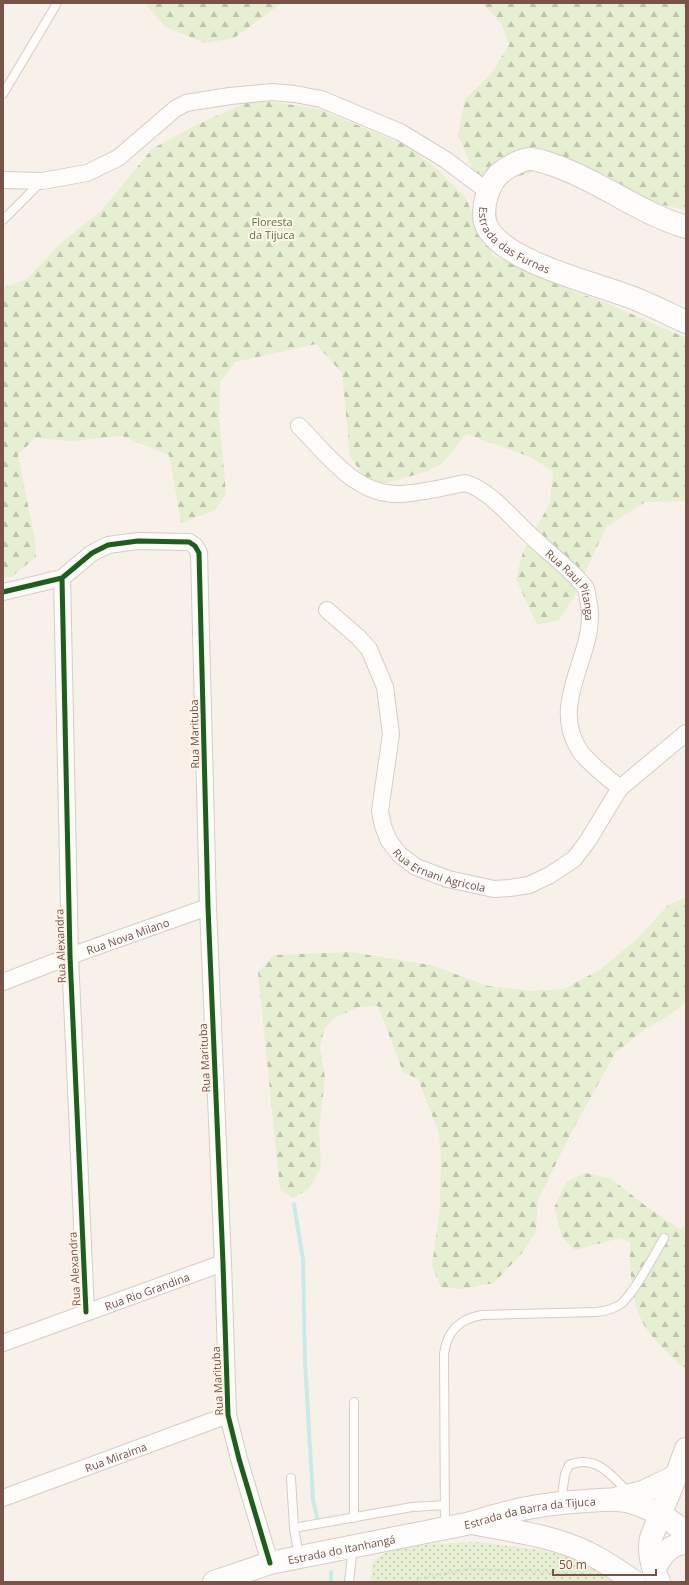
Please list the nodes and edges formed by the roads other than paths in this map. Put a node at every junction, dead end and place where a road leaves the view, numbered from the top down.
1 (56, 5) dead end
2 (3, 94) edge
3 (3, 180) edge
4 (42, 181) junction
5 (487, 191) junction
6 (3, 220) edge
7 (686, 228) edge
8 (686, 322) edge
9 (299, 426) dead end
10 (62, 578) junction
11 (3, 592) edge
12 (327, 610) dead end
13 (686, 733) edge
14 (620, 788) junction
15 (208, 907) junction
16 (70, 956) junction
17 (3, 982) edge
18 (664, 1238) dead end
19 (223, 1263) junction
20 (86, 1312) junction
21 (3, 1343) edge
22 (354, 1402) dead end
23 (228, 1415) junction
24 (686, 1448) edge
25 (676, 1476) junction
26 (291, 1478) dead end
27 (623, 1497) junction
28 (3, 1498) edge
29 (561, 1502) junction
30 (445, 1505) junction
31 (660, 1514) junction
32 (354, 1518) junction
33 (471, 1523) junction
34 (294, 1528) junction
35 (445, 1528) junction
36 (686, 1532) edge
37 (686, 1543) edge
38 (353, 1546) junction
39 (299, 1558) junction
40 (270, 1563) junction
41 (656, 1576) edge
42 (214, 1582) edge
43 (349, 1582) edge
44 (635, 1582) edge

1 - 2 lane
3 - 4 street
4 - 5 street
4 - 6 lane
5 - 7 main road, Estrada das Furnas
5 - 8 main road, Estrada das Furnas
9 - 14 street, Rua Raul Pitanga
10 - 11 street
10 - 15 street, Rua Marituba
10 - 16 street, Rua Alexandra
12 - 14 street, Rua Ernani Agricola
13 - 14 street, Rua Ernani Agricola
15 - 16 street, Rua Nova Milano
15 - 19 street, Rua Marituba
16 - 17 street, Rua Nova Milano
16 - 20 street, Rua Alexandra
18 - 30 lane
19 - 20 street, Rua Rio Grandina
19 - 23 street, Rua Marituba
20 - 21 street, Rua Rio Grandina
22 - 32 lane
23 - 28 street, Rua Miraima
23 - 40 street, Rua Marituba
24 - 25 main road
25 - 27 main road
25 - 31 main road
26 - 34 lane
27 - 29 main road, Estrada da Barra da Tijuca
27 - 29 lane
27 - 31 main road, Estrada da Barra da Tijuca
29 - 33 main road, Estrada da Barra da Tijuca
30 - 32 lane
30 - 35 lane
31 - 36 main road, Estrada da Barra da Tijuca
31 - 41 main road
32 - 34 lane
33 - 35 main road, Estrada do Itanhangá
33 - 44 main road, Estrada da Barra da Tijuca
34 - 39 lane
35 - 38 main road, Estrada do Itanhangá
37 - 41 main road
38 - 39 main road, Estrada do Itanhangá
38 - 43 lane
39 - 40 main road, Estrada do Itanhangá
40 - 42 main road, Estrada do Itanhangá

